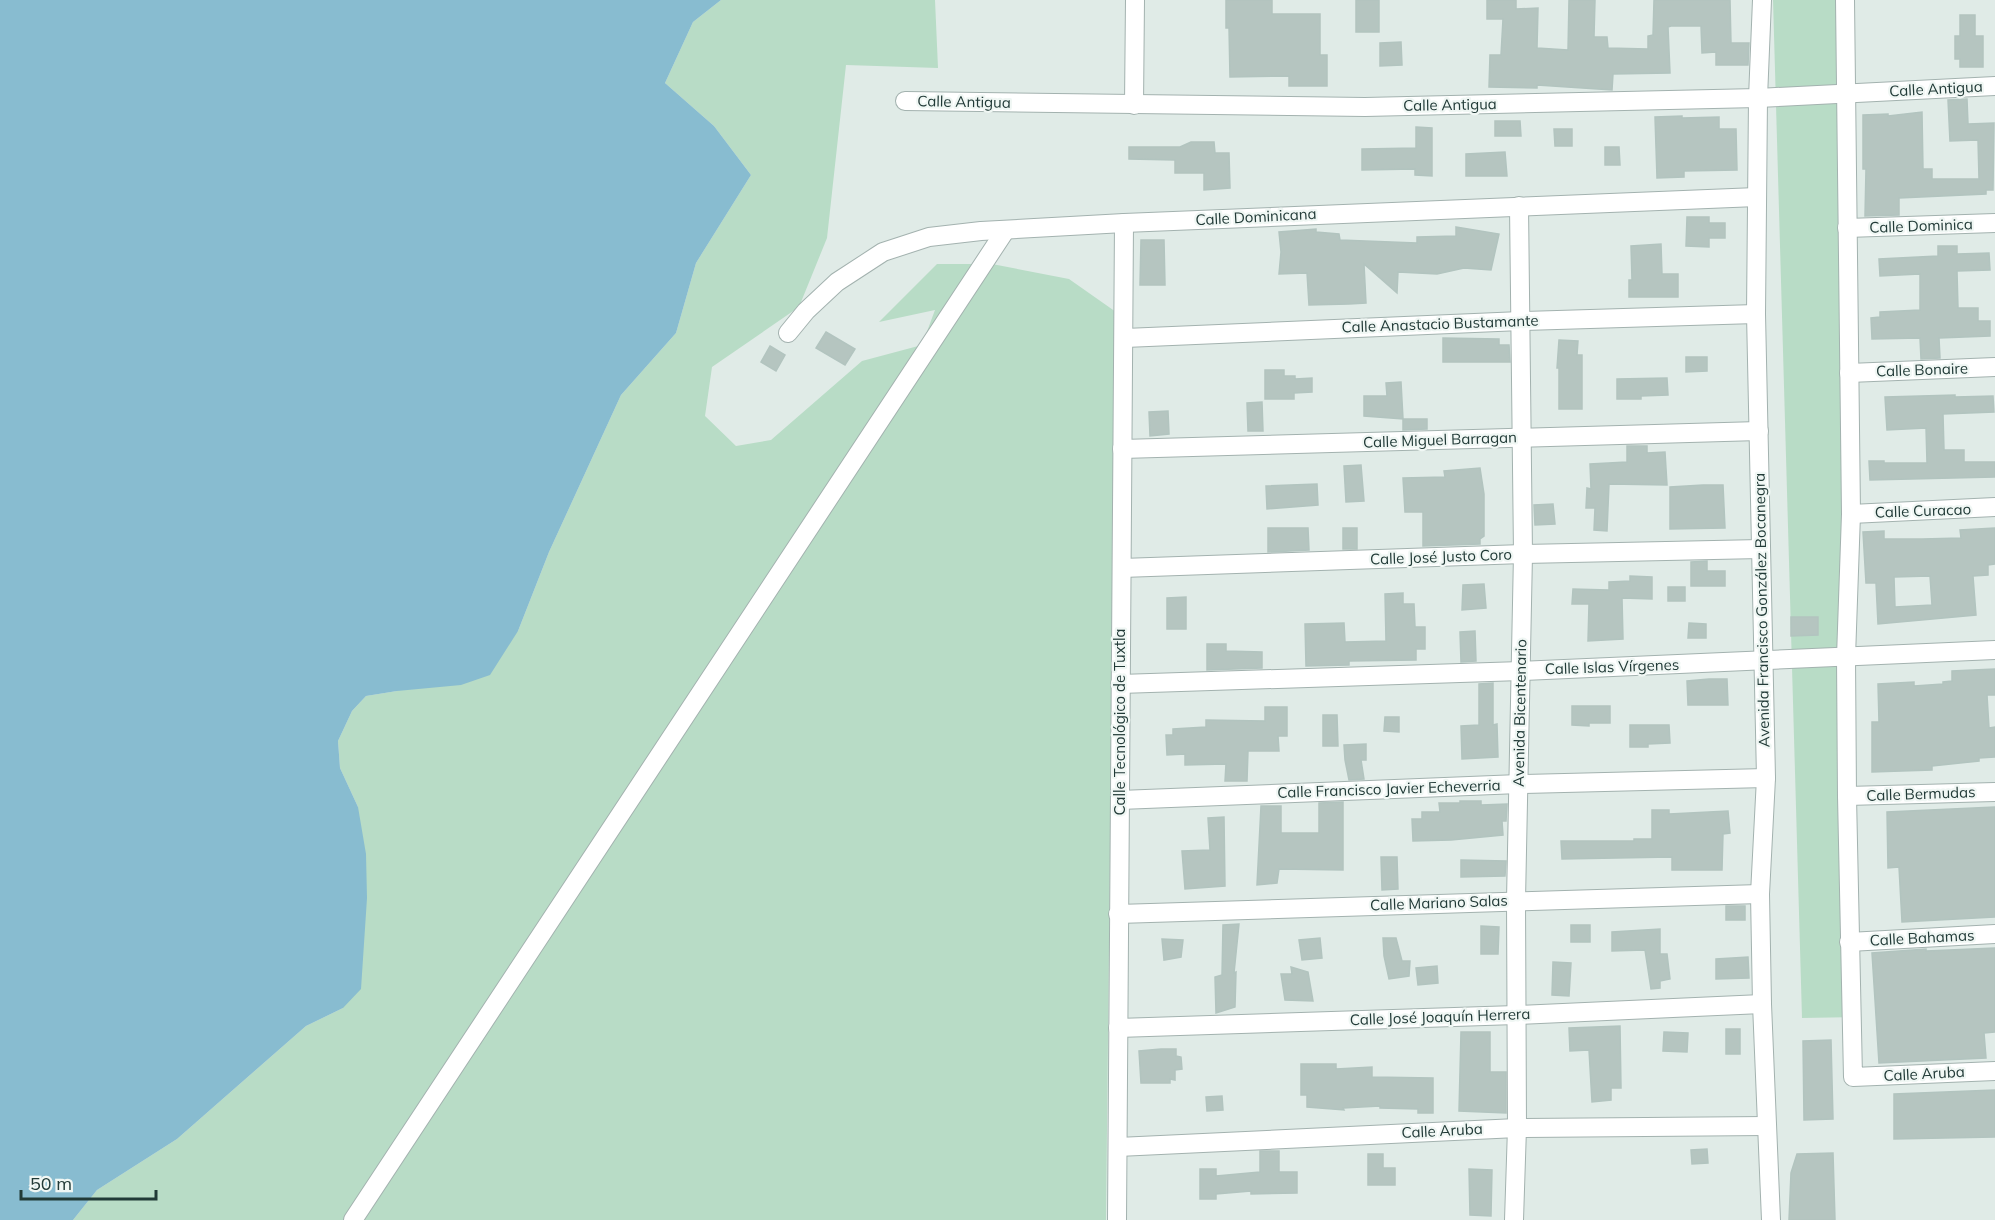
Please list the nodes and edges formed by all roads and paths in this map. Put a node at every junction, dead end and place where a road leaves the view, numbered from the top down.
1 (1135, 0) edge
2 (1762, 0) edge
3 (1845, 0) edge
4 (1995, 86) edge
5 (1845, 94) junction
6 (1758, 98) junction
7 (905, 101) dead end
8 (1134, 105) junction
9 (1757, 197) junction
10 (1519, 206) junction
11 (1124, 223) junction
12 (1995, 223) edge
13 (1847, 228) junction
14 (1005, 231) junction
15 (1756, 314) junction
16 (1521, 321) junction
17 (788, 333) dead end
18 (1125, 338) junction
19 (1995, 367) edge
20 (1849, 373) junction
21 (1759, 431) junction
22 (1521, 437) junction
23 (1122, 449) junction
24 (1995, 507) edge
25 (1851, 514) junction
26 (1761, 549) junction
27 (1523, 554) junction
28 (1122, 568) junction
29 (1995, 650) edge
30 (1846, 657) junction
31 (1762, 661) junction
32 (1521, 671) junction
33 (1120, 684) junction
34 (1766, 778) junction
35 (1519, 784) junction
36 (1995, 792) edge
37 (1847, 796) junction
38 (1120, 800) junction
39 (1760, 894) junction
40 (1516, 900) junction
41 (1118, 914) junction
42 (1995, 934) edge
43 (1849, 942) junction
44 (1762, 1004) junction
45 (1516, 1015) junction
46 (1118, 1028) junction
47 (1995, 1071) edge
48 (1767, 1126) junction
49 (1516, 1128) junction
50 (1118, 1147) junction
51 (353, 1220) edge
52 (1117, 1220) edge
53 (1514, 1220) edge
54 (1771, 1220) edge

1 - 8 street
2 - 6 street, Avenida Francisco González Bocanegra
3 - 5 street
4 - 5 street, Calle Antigua
5 - 6 street, Calle Antigua
5 - 13 street
6 - 8 street, Calle Antigua
6 - 9 street, Avenida Francisco González Bocanegra
7 - 8 street, Calle Antigua
9 - 10 street, Calle Dominicana
9 - 15 street, Avenida Francisco González Bocanegra
10 - 11 street, Calle Dominicana
10 - 16 street, Avenida Bicentenario
11 - 14 street, Calle Dominicana
11 - 18 street, Calle Tecnológico de Tuxtla
12 - 13 street, Calle Dominica
13 - 20 street
14 - 17 street, Calle Dominicana
14 - 51 street
15 - 16 street, Calle Anastacio Bustamante
15 - 21 street, Avenida Francisco González Bocanegra
16 - 18 street, Calle Anastacio Bustamante
16 - 22 street, Avenida Bicentenario
18 - 23 street, Calle Tecnológico de Tuxtla
19 - 20 street, Calle Bonaire
20 - 25 street
21 - 22 street, Calle Miguel Barragan
21 - 26 street, Avenida Francisco González Bocanegra
22 - 23 street, Calle Miguel Barragan
22 - 27 street, Avenida Bicentenario
23 - 28 street, Calle Tecnológico de Tuxtla
24 - 25 street, Calle Curacao
25 - 30 street
26 - 27 street, Calle José Justo Coro
26 - 31 street, Avenida Francisco González Bocanegra
27 - 28 street, Calle José Justo Coro
27 - 32 street, Avenida Bicentenario
28 - 33 street, Calle Tecnológico de Tuxtla
29 - 30 street, Calle Islas Vírgenes
30 - 31 street, Calle Islas Vírgenes
30 - 37 street
31 - 32 street, Calle Islas Vírgenes
31 - 34 street, Avenida Francisco González Bocanegra
32 - 33 street, Calle Islas Vírgenes
32 - 35 street, Avenida Bicentenario
33 - 38 street, Calle Tecnológico de Tuxtla
34 - 35 street, Calle Francisco Javier Echeverria
34 - 39 street, Avenida Francisco González Bocanegra
35 - 38 street, Calle Francisco Javier Echeverria
35 - 40 street, Avenida Bicentenario
36 - 37 street, Calle Bermudas
37 - 43 street
38 - 41 street, Calle Tecnológico de Tuxtla
39 - 40 street, Calle Mariano Salas
39 - 44 street, Avenida Francisco González Bocanegra
40 - 41 street, Calle Mariano Salas
40 - 45 street, Avenida Bicentenario
41 - 46 street, Calle Tecnológico de Tuxtla
42 - 43 street, Calle Bahamas
43 - 47 street, Calle Aruba
44 - 45 street, Calle José Joaquín Herrera
44 - 48 street, Avenida Francisco González Bocanegra
45 - 46 street, Calle José Joaquín Herrera
45 - 49 street, Avenida Bicentenario
46 - 50 street, Calle Tecnológico de Tuxtla
48 - 49 street, Calle Aruba
48 - 54 street, Avenida Francisco González Bocanegra
49 - 50 street, Calle Aruba
49 - 53 street, Avenida Bicentenario
50 - 52 street, Calle Tecnológico de Tuxtla

